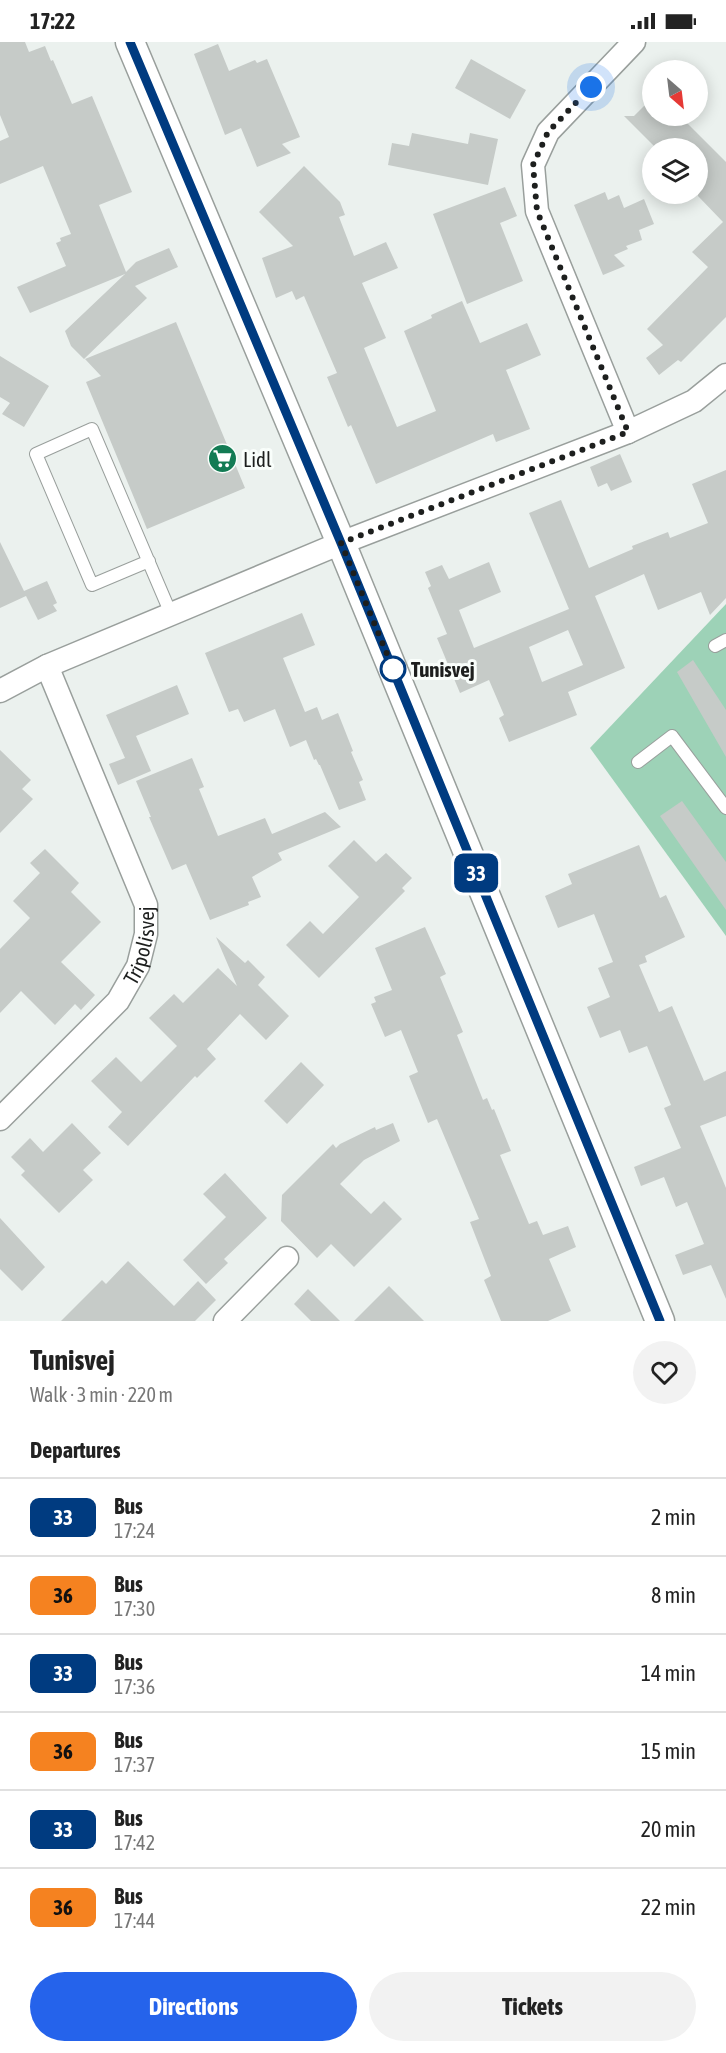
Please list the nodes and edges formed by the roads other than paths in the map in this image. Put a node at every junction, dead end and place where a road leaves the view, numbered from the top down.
1 (130, 42) edge
2 (634, 42) edge
3 (726, 375) edge
4 (628, 432) junction
5 (341, 543) junction
6 (149, 561) junction
7 (171, 614) junction
8 (47, 666) junction
9 (0, 691) edge
10 (638, 762) dead end
11 (726, 808) edge
12 (0, 1119) edge
13 (288, 1258) dead end
14 (225, 1321) edge
15 (660, 1321) edge

1 - 5 street
2 - 4 street
3 - 4 street
4 - 5 street
5 - 7 street
5 - 15 street
6 - 6 lane
6 - 7 lane
7 - 8 street
8 - 9 street
8 - 12 street, Tripolisvej
10 - 11 lane
13 - 14 street

